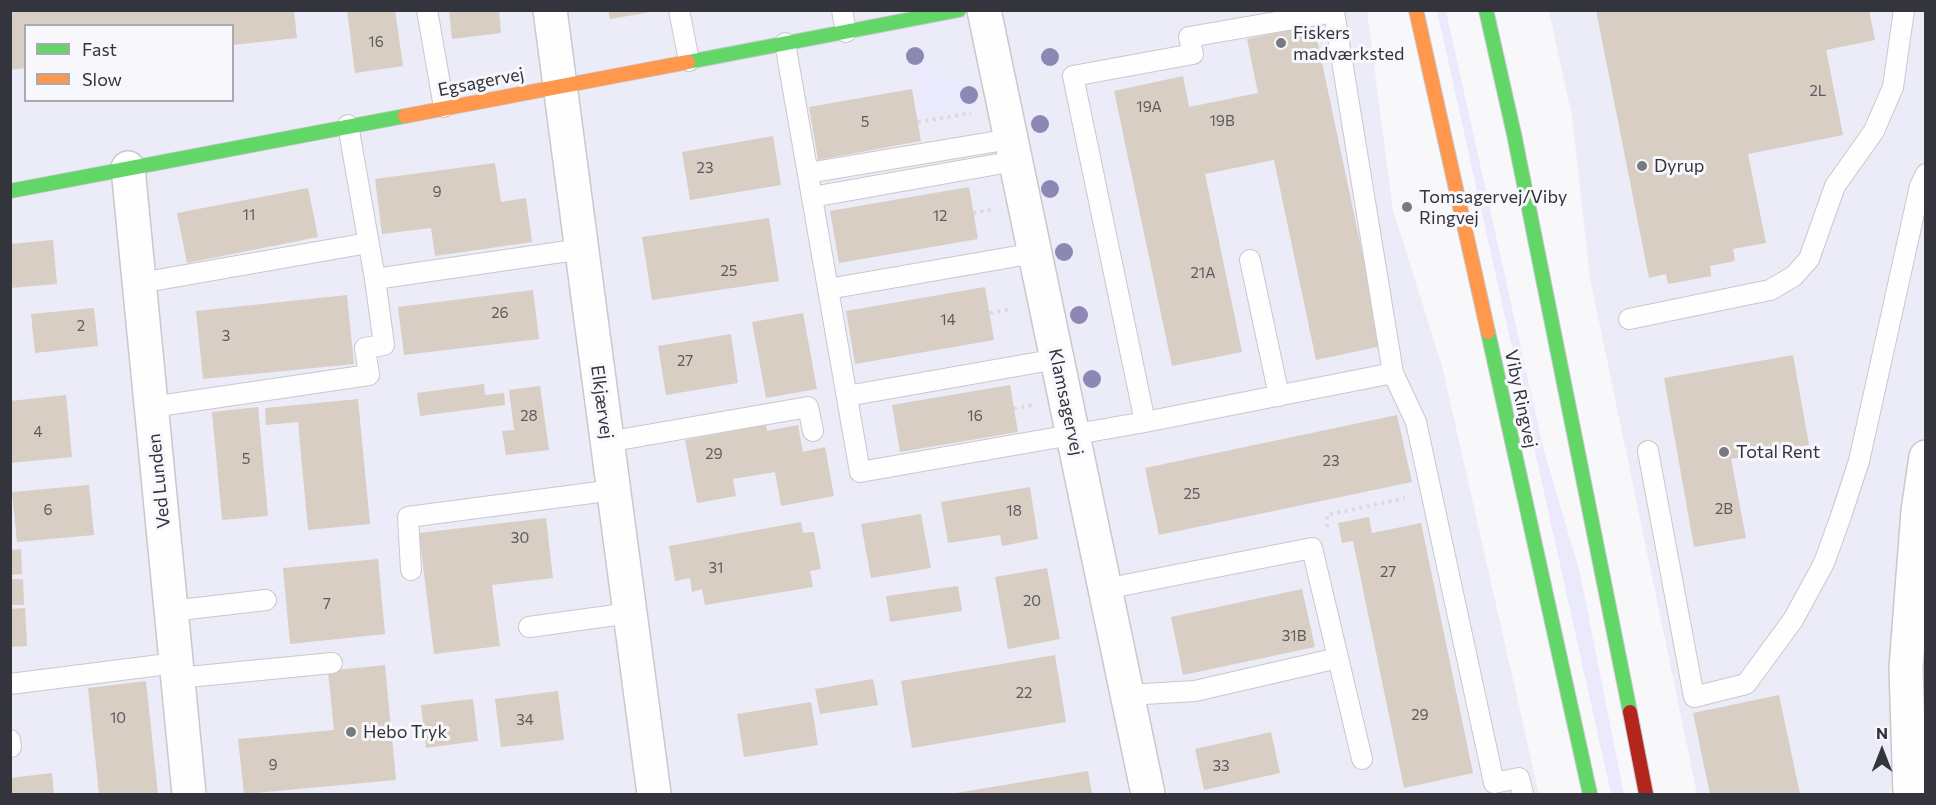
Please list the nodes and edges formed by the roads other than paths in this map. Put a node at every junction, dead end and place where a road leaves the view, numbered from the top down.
1 (427, 10) edge
2 (550, 10) edge
3 (679, 10) edge
4 (842, 10) edge
5 (958, 10) edge
6 (984, 10) edge
7 (1416, 10) edge
8 (1486, 10) edge
9 (1904, 10) edge
10 (846, 32) junction
11 (785, 43) junction
12 (689, 61) junction
13 (560, 85) junction
14 (444, 107) junction
15 (348, 125) junction
16 (1010, 136) junction
17 (128, 168) junction
18 (808, 173) junction
19 (1926, 174) edge
20 (10, 191) edge
21 (812, 197) junction
22 (368, 243) junction
23 (582, 249) junction
24 (1035, 253) junction
25 (1250, 260) dead end
26 (375, 279) junction
27 (140, 283) junction
28 (828, 289) junction
29 (1629, 319) dead end
30 (1057, 359) junction
31 (1393, 373) junction
32 (847, 396) junction
33 (1279, 396) junction
34 (152, 407) junction
35 (1145, 422) junction
36 (813, 431) dead end
37 (1073, 435) junction
38 (607, 442) junction
39 (1648, 451) dead end
40 (1926, 457) edge
41 (614, 490) junction
42 (411, 570) dead end
43 (1105, 589) junction
44 (266, 600) dead end
45 (171, 611) junction
46 (630, 613) junction
47 (529, 627) dead end
48 (1338, 658) junction
49 (332, 663) dead end
50 (177, 670) junction
51 (10, 684) edge
52 (1127, 695) junction
53 (10, 740) edge
54 (11, 747) edge
55 (1362, 759) dead end
56 (189, 795) edge
57 (654, 795) edge
58 (1148, 795) edge
59 (1522, 795) edge
60 (1590, 795) edge
61 (1646, 795) edge
62 (1910, 795) edge

1 - 14 lane
2 - 13 street, Elkjærvej
3 - 12 lane
4 - 10 lane
5 - 10 main road, Egsagervej
6 - 16 street, Klamsagervej
7 - 60 main road, Viby Ringvej
8 - 61 main road
9 - 29 lane
10 - 11 main road, Egsagervej
11 - 12 main road, Egsagervej
11 - 18 lane
12 - 13 main road, Egsagervej
13 - 14 main road, Egsagervej
13 - 23 street, Elkjærvej
14 - 15 main road, Egsagervej
15 - 17 main road, Egsagervej
15 - 22 lane
16 - 18 lane
16 - 21 lane
16 - 24 street, Klamsagervej
17 - 20 main road, Egsagervej
17 - 27 street, Ved Lunden
18 - 21 lane
19 - 39 lane
21 - 28 lane
22 - 26 lane
22 - 27 lane
23 - 26 lane
23 - 38 street, Elkjærvej
24 - 28 lane
24 - 30 street, Klamsagervej
25 - 33 lane
26 - 34 lane
27 - 34 street, Ved Lunden
28 - 32 lane
30 - 32 lane
30 - 37 street, Klamsagervej
31 - 33 lane
31 - 35 lane
31 - 59 lane
32 - 37 lane
33 - 35 lane
34 - 45 street, Ved Lunden
35 - 37 lane
36 - 38 lane
37 - 43 street, Klamsagervej
38 - 41 street, Elkjærvej
40 - 62 street
41 - 42 lane
41 - 46 street, Elkjærvej
43 - 48 lane
43 - 52 street, Klamsagervej
44 - 45 lane
45 - 50 street, Ved Lunden
46 - 47 lane
46 - 57 street, Elkjærvej
48 - 52 lane
48 - 55 lane
49 - 50 lane
50 - 51 lane
50 - 56 street, Ved Lunden
52 - 58 street, Klamsagervej
53 - 54 lane

